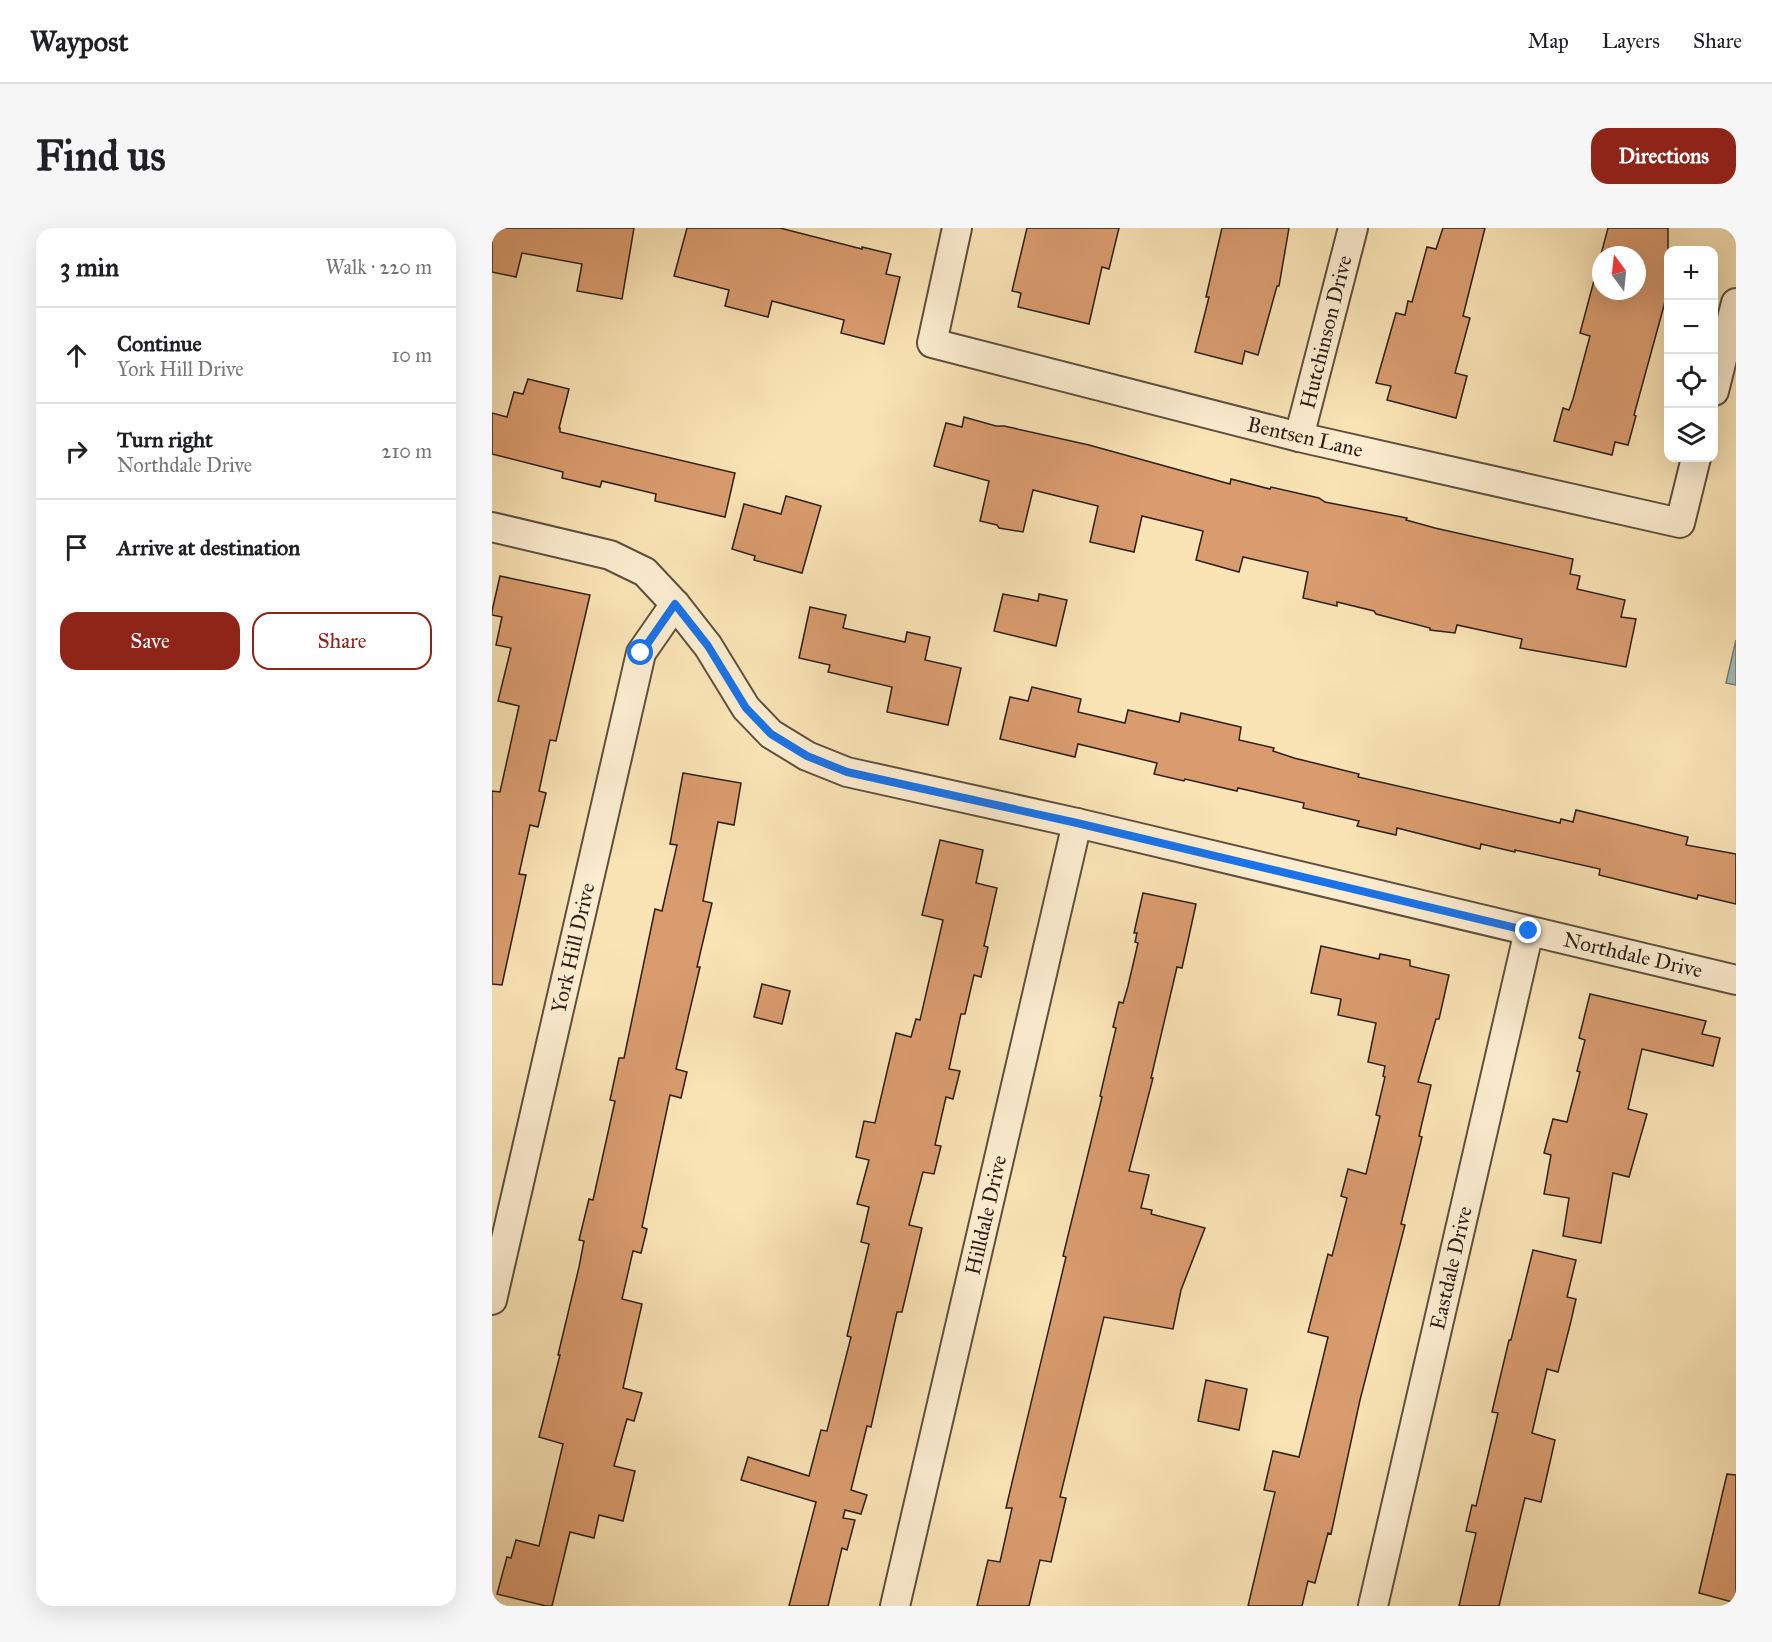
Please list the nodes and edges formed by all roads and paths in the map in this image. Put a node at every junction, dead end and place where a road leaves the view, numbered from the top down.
1 (957, 228) edge
2 (1353, 228) edge
3 (1736, 303) edge
4 (1718, 372) edge
5 (1299, 436) junction
6 (1695, 462) edge
7 (492, 527) edge
8 (675, 604) junction
9 (1077, 823) junction
10 (1529, 931) junction
11 (1736, 980) edge
12 (492, 1300) edge
13 (895, 1606) edge
14 (1373, 1606) edge

1 - 5 street, Bentsen Lane
2 - 5 street, Hutchinson Drive
3 - 4 street
5 - 6 street, Bentsen Lane
7 - 8 street, Northdale Drive
8 - 9 street, Northdale Drive
8 - 12 street, York Hill Drive
9 - 10 street, Northdale Drive
9 - 13 street, Hilldale Drive
10 - 11 street, Northdale Drive
10 - 14 street, Eastdale Drive

